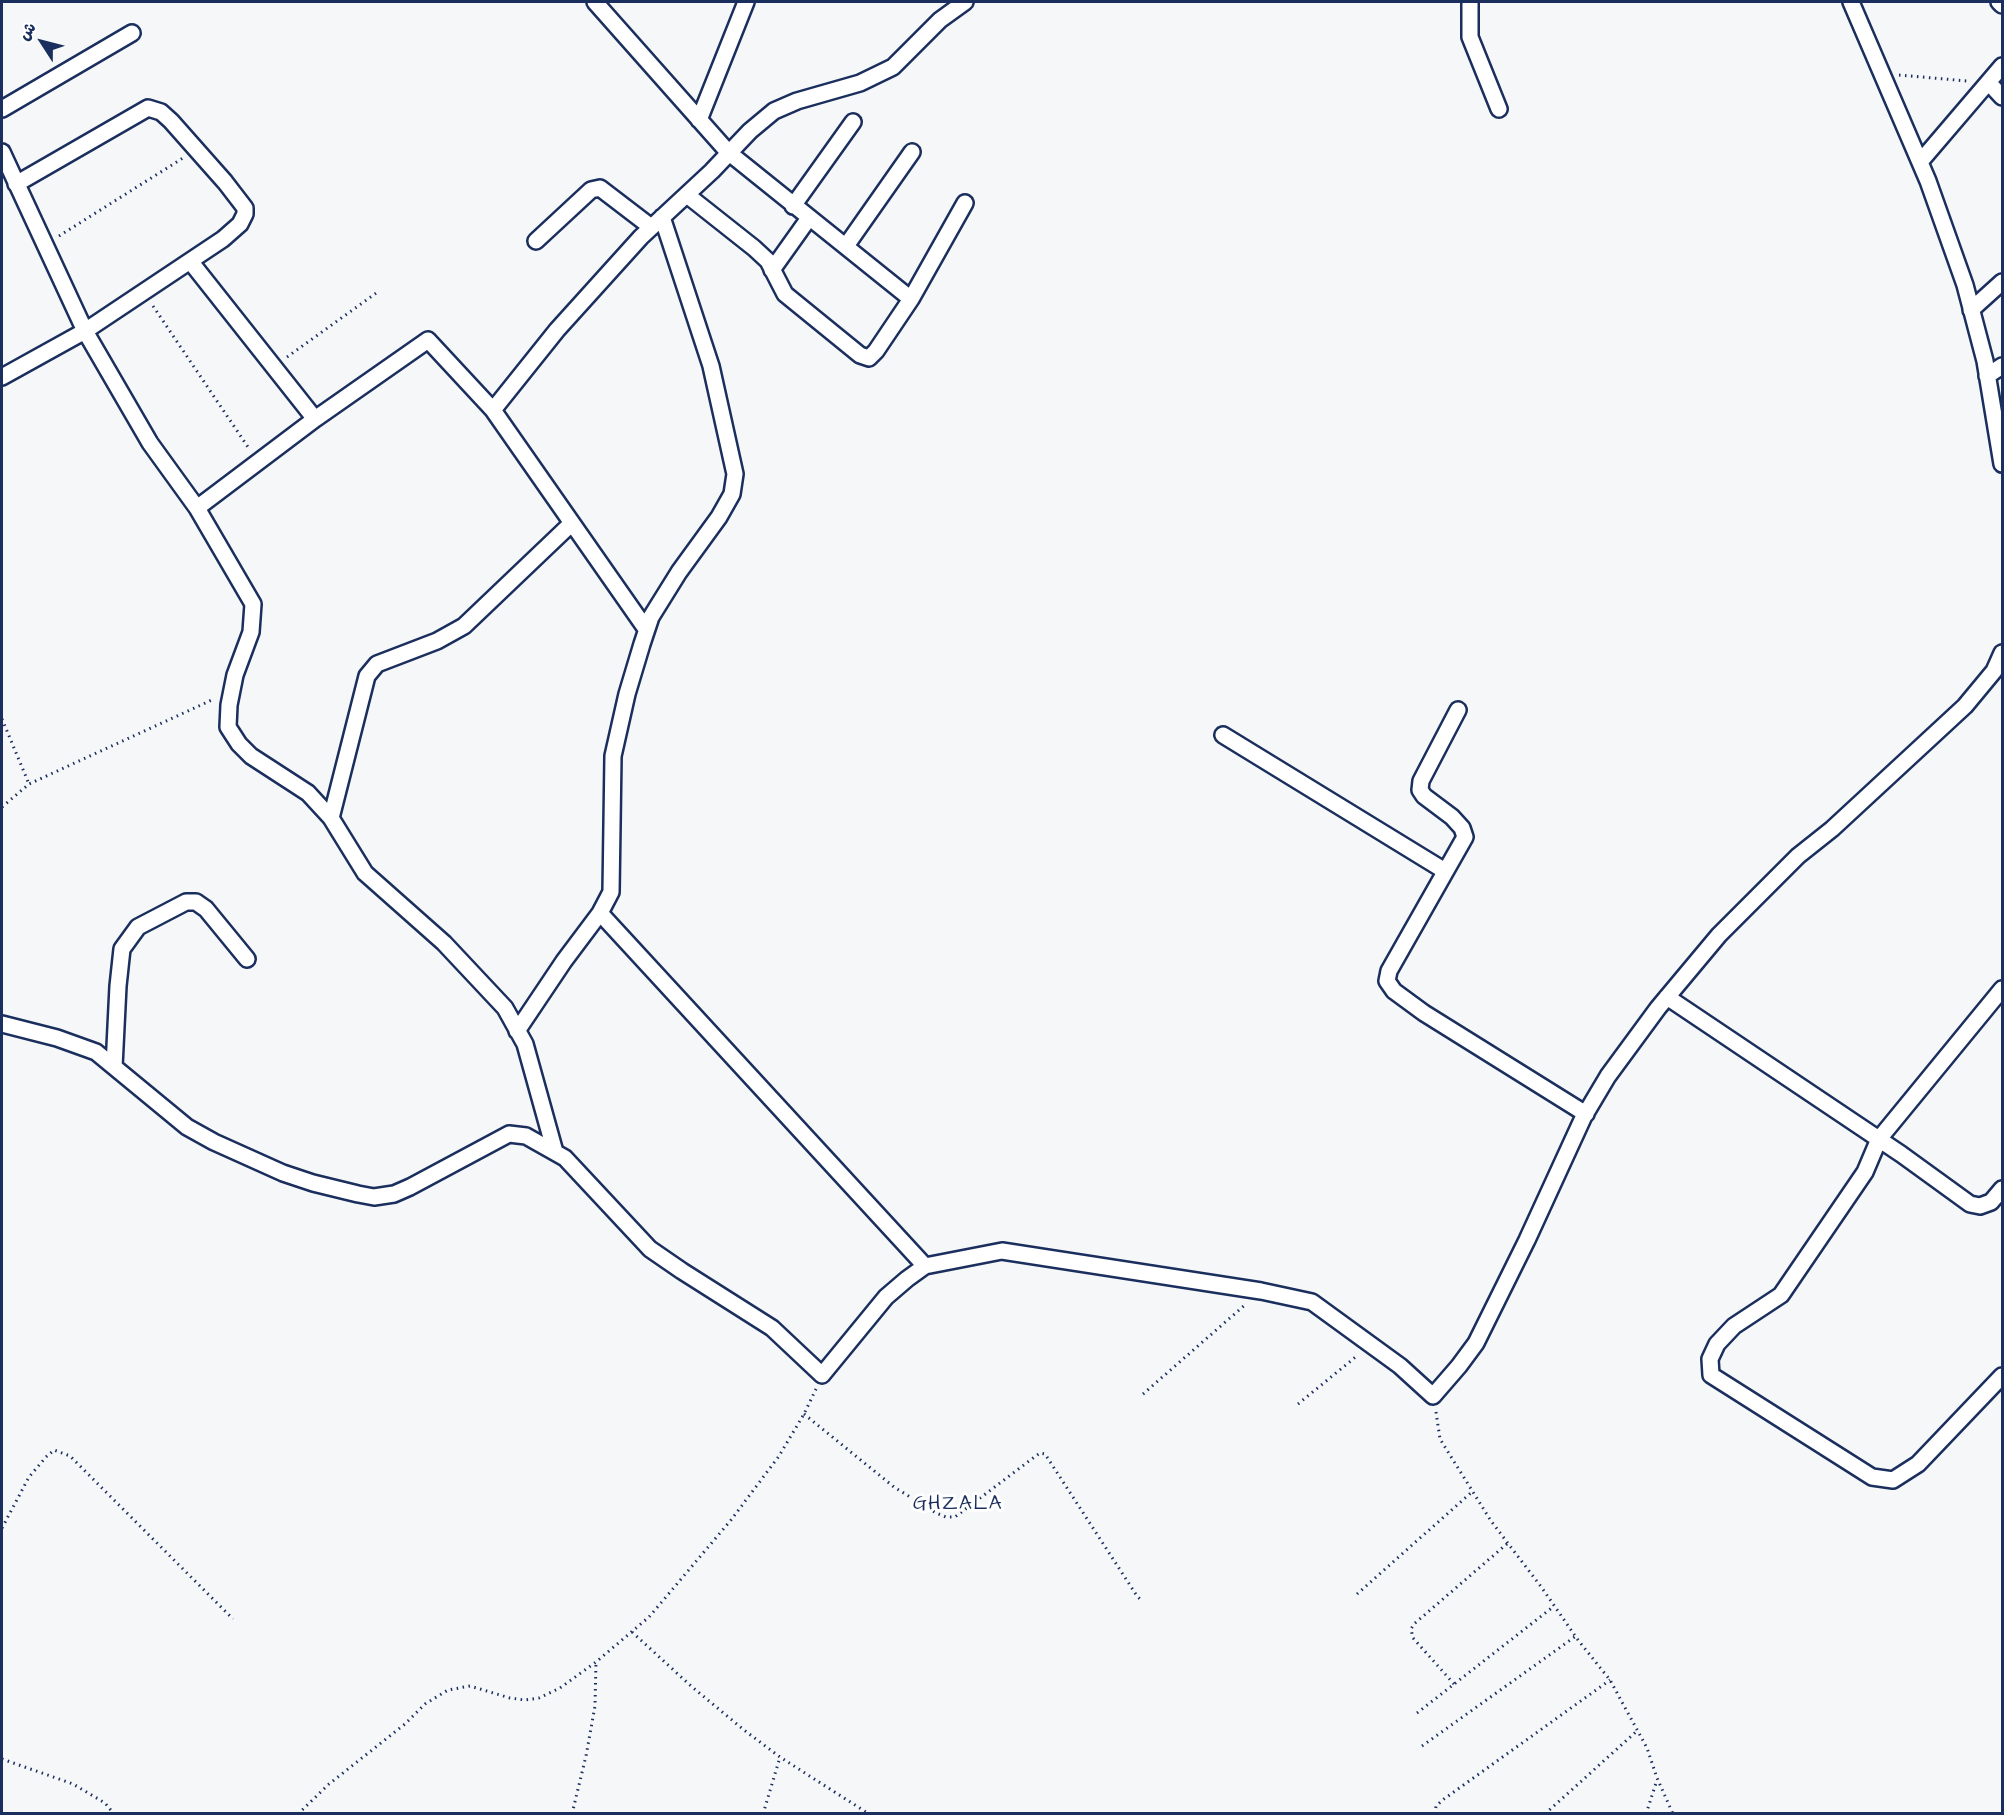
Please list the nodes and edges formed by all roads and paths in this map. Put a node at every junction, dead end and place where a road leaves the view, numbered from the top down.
1 (595, 2) edge
2 (746, 2) edge
3 (965, 2) edge
4 (1470, 2) edge
5 (1851, 2) edge
6 (1999, 2) edge
7 (2002, 5) edge
8 (132, 33) dead end
9 (2002, 66) edge
10 (1882, 73) junction
11 (1989, 83) junction
12 (2002, 97) edge
13 (2, 110) edge
14 (1499, 110) dead end
15 (699, 120) junction
16 (854, 122) dead end
17 (196, 150) junction
18 (2, 152) edge
19 (728, 152) junction
20 (912, 152) dead end
21 (1920, 162) junction
22 (16, 184) junction
23 (687, 195) junction
24 (965, 203) dead end
25 (793, 206) junction
26 (809, 218) junction
27 (657, 222) junction
28 (536, 241) dead end
29 (45, 245) junction
30 (846, 246) junction
31 (190, 261) junction
32 (772, 270) junction
33 (2002, 282) edge
34 (379, 291) dead end
35 (143, 292) junction
36 (910, 299) junction
37 (1971, 310) junction
38 (85, 331) junction
39 (2002, 366) edge
40 (274, 367) junction
41 (1987, 376) junction
42 (2, 377) edge
43 (493, 410) junction
44 (315, 419) junction
45 (258, 461) junction
46 (2002, 464) edge
47 (197, 508) junction
48 (572, 523) junction
49 (646, 629) junction
50 (2002, 653) edge
51 (232, 691) junction
52 (1458, 710) dead end
53 (2, 719) edge
54 (1223, 735) dead end
55 (29, 784) junction
56 (2, 807) edge
57 (331, 818) junction
58 (1445, 871) junction
59 (600, 913) junction
60 (247, 958) dead end
61 (2002, 989) edge
62 (1667, 997) junction
63 (2, 1024) edge
64 (517, 1031) junction
65 (114, 1067) junction
66 (1586, 1114) junction
67 (1878, 1139) junction
68 (555, 1152) junction
69 (2002, 1189) edge
70 (925, 1266) junction
71 (1261, 1291) junction
72 (1371, 1344) junction
73 (822, 1375) junction
74 (2002, 1376) edge
75 (1143, 1394) dead end
76 (1433, 1396) junction
77 (1298, 1404) dead end
78 (804, 1414) junction
79 (1473, 1491) junction
80 (2, 1528) edge
81 (1508, 1543) junction
82 (1357, 1594) dead end
83 (1142, 1601) dead end
84 (1553, 1607) junction
85 (233, 1619) dead end
86 (632, 1632) junction
87 (1576, 1636) junction
88 (596, 1662) junction
89 (1610, 1680) junction
90 (1454, 1684) junction
91 (1417, 1713) dead end
92 (1638, 1730) junction
93 (1422, 1746) dead end
94 (780, 1757) junction
95 (2, 1759) edge
96 (1657, 1778) junction
97 (114, 1814) edge
98 (298, 1814) edge
99 (572, 1814) edge
100 (763, 1814) edge
101 (870, 1814) edge
102 (1435, 1814) edge
103 (1545, 1814) edge
104 (1646, 1814) edge
105 (1673, 1814) edge

1 - 15 street
2 - 15 street
3 - 19 street
4 - 14 street
5 - 10 street
6 - 7 street
8 - 13 street
9 - 11 street
10 - 11 path
10 - 21 street
11 - 12 street
11 - 21 street
15 - 19 street
16 - 25 street
17 - 22 street
17 - 29 path
17 - 31 street
18 - 22 street
19 - 23 street
19 - 25 street
20 - 30 street
21 - 37 street
22 - 29 street
23 - 27 street
23 - 32 street
24 - 36 street
25 - 26 street
26 - 30 street
26 - 32 street
27 - 28 street
27 - 43 street
27 - 49 street
29 - 38 street
30 - 36 street
31 - 35 street
31 - 40 street
32 - 36 street
33 - 37 street
34 - 40 path
35 - 38 street
35 - 45 path
37 - 41 street
38 - 42 street
38 - 47 street
39 - 41 street
40 - 44 street
41 - 46 street
43 - 44 street
43 - 48 street
44 - 45 street
45 - 47 street
47 - 51 street
48 - 49 street
48 - 57 street
49 - 59 street
50 - 62 street
51 - 55 path
51 - 57 street
52 - 58 street
53 - 55 path
54 - 58 street
55 - 56 path
57 - 64 street
58 - 66 street
59 - 64 street
59 - 70 street
60 - 65 street
61 - 67 street
62 - 66 street
62 - 67 street
63 - 65 street
64 - 68 street
65 - 68 street
66 - 76 street
67 - 69 street
67 - 74 street
68 - 73 street
70 - 71 street
70 - 73 street
71 - 72 street
71 - 75 path
72 - 76 street
72 - 77 path
73 - 78 path
76 - 79 path
78 - 83 path
78 - 86 path
79 - 81 path
79 - 82 path
80 - 85 path
81 - 84 path
81 - 90 path
84 - 87 path
84 - 90 path
86 - 88 path
86 - 94 path
87 - 89 path
87 - 93 path
88 - 98 path
88 - 99 path
89 - 92 path
89 - 102 path
90 - 91 path
92 - 96 path
92 - 103 path
94 - 100 path
94 - 101 path
95 - 97 path
96 - 104 path
96 - 105 path

